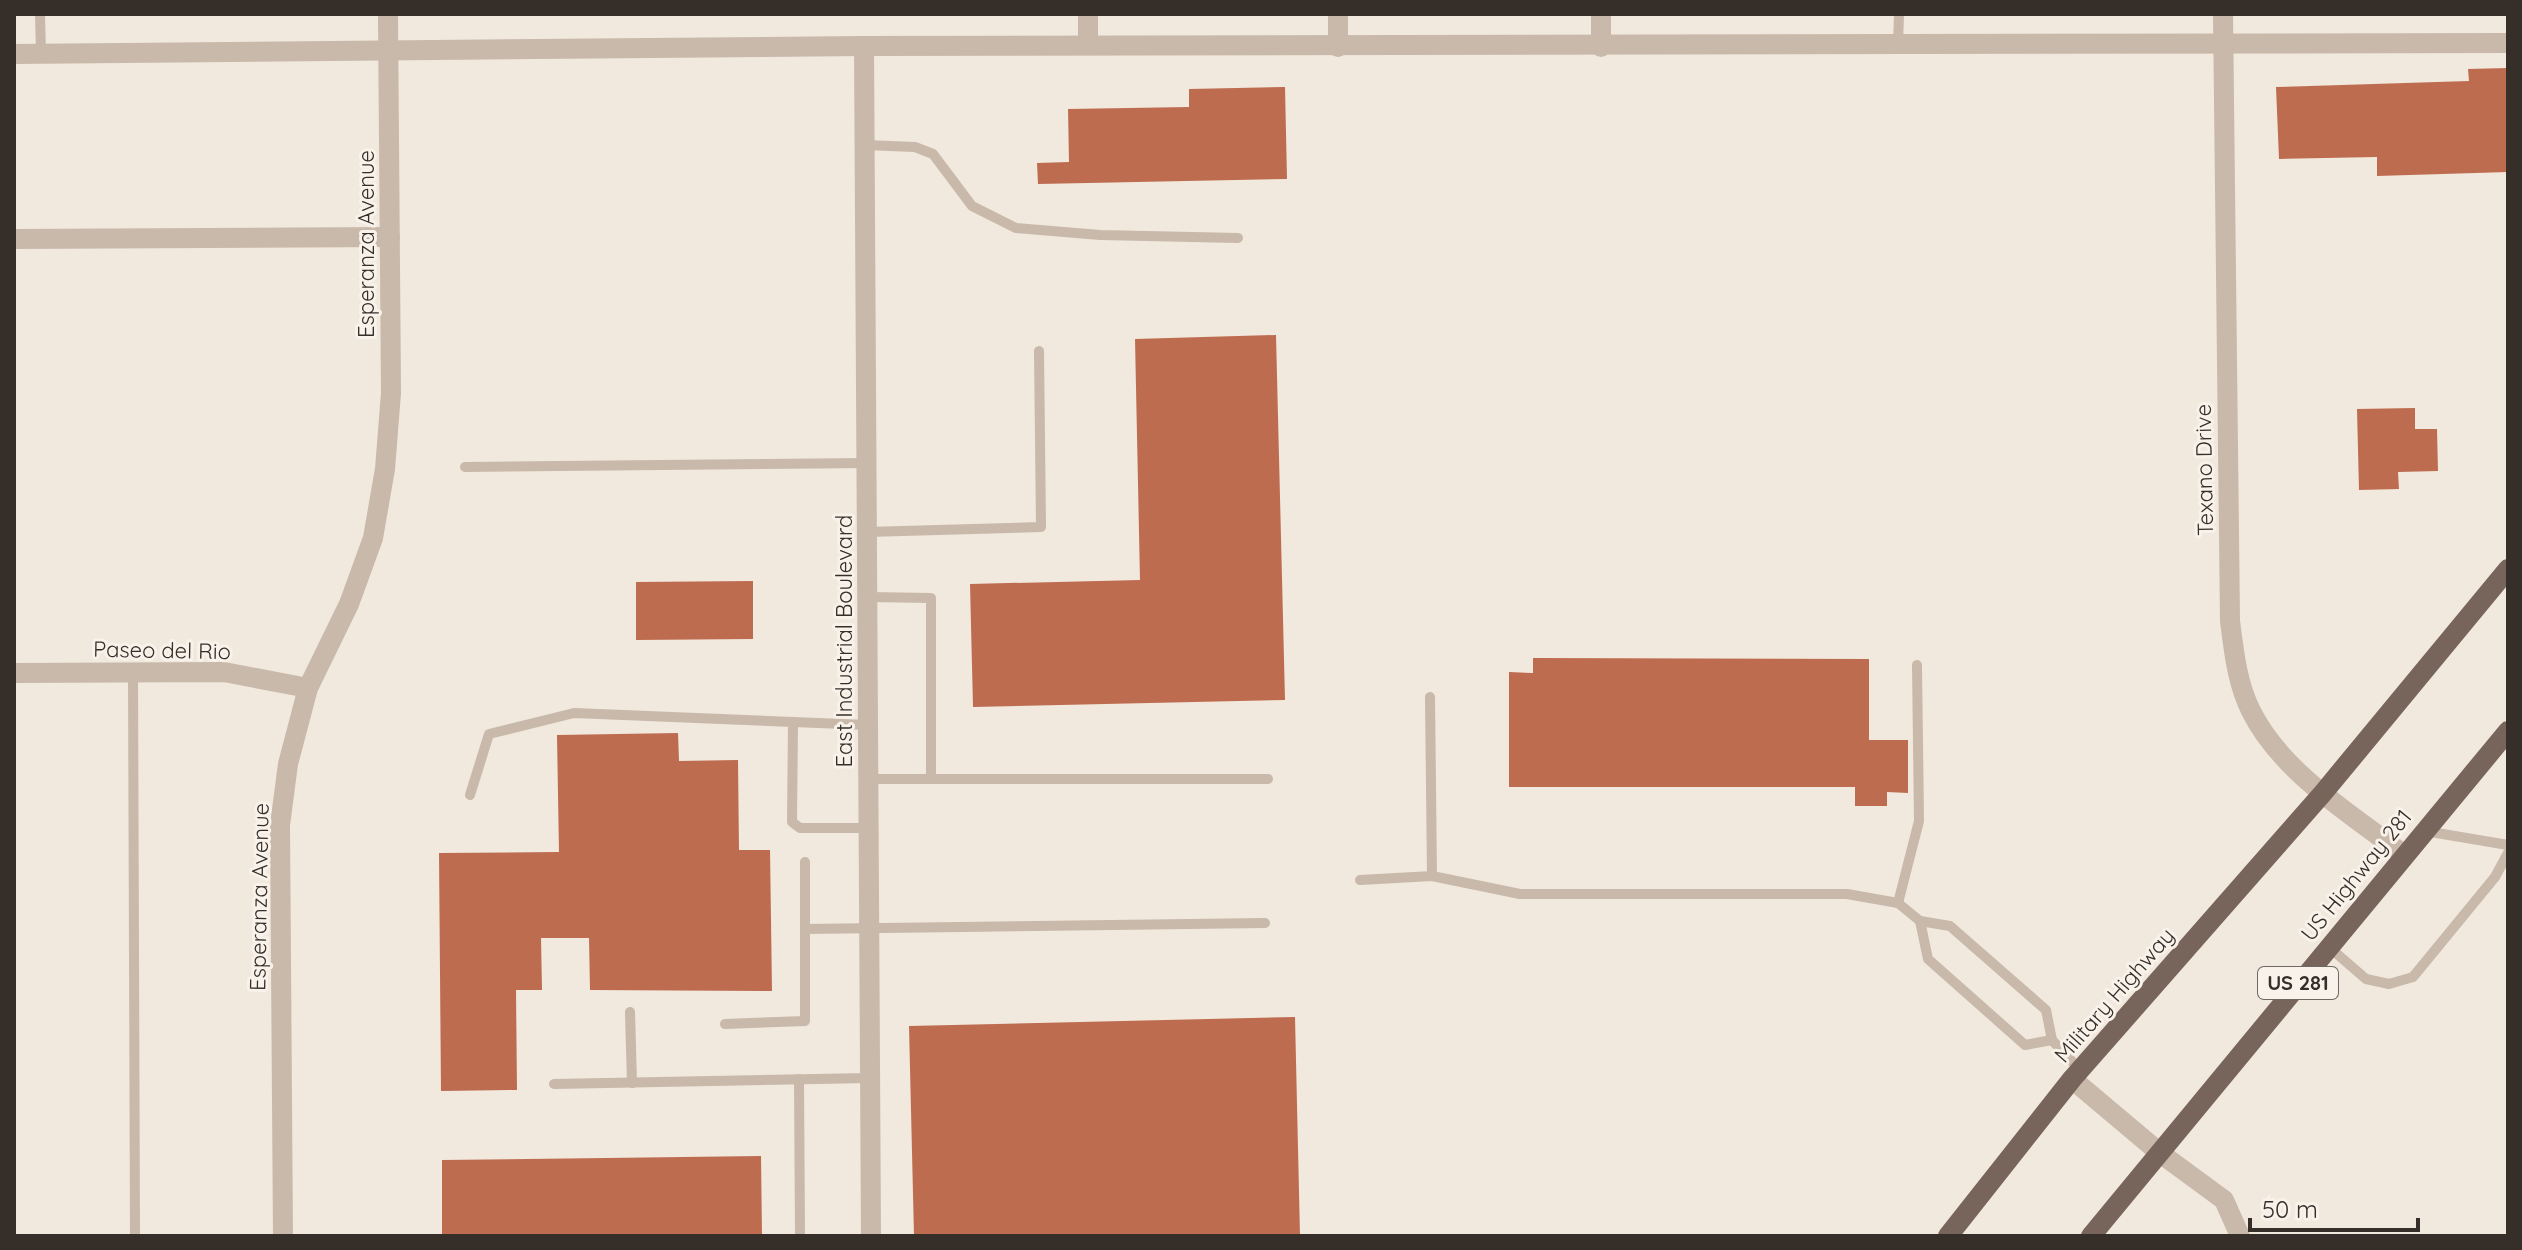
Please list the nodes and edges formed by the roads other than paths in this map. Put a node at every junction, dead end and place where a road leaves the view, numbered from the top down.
1 (40, 14) edge
2 (388, 14) edge
3 (1088, 14) edge
4 (1338, 14) edge
5 (1601, 14) edge
6 (1899, 14) edge
7 (2223, 14) edge
8 (2508, 43) edge
9 (1088, 45) junction
10 (864, 46) junction
11 (2223, 46) junction
12 (1338, 47) junction
13 (1601, 47) junction
14 (1898, 47) junction
15 (388, 49) junction
16 (41, 53) junction
17 (14, 54) edge
18 (865, 145) junction
19 (390, 237) junction
20 (1238, 238) dead end
21 (14, 239) edge
22 (1039, 351) dead end
23 (867, 463) junction
24 (465, 467) dead end
25 (867, 532) junction
26 (2508, 569) edge
27 (868, 597) junction
28 (1917, 665) dead end
29 (133, 672) junction
30 (14, 673) edge
31 (308, 688) junction
32 (1430, 697) dead end
33 (793, 723) junction
34 (868, 725) junction
35 (2508, 731) edge
36 (869, 779) junction
37 (931, 779) junction
38 (1268, 779) dead end
39 (2323, 793) junction
40 (470, 795) dead end
41 (869, 828) junction
42 (2423, 831) junction
43 (2508, 845) edge
44 (2508, 853) edge
45 (2403, 854) junction
46 (805, 862) dead end
47 (1432, 876) junction
48 (1360, 880) dead end
49 (1898, 903) junction
50 (1920, 921) junction
51 (1265, 923) dead end
52 (869, 928) junction
53 (805, 929) junction
54 (2328, 947) junction
55 (630, 1012) dead end
56 (725, 1024) dead end
57 (2052, 1040) junction
58 (2076, 1074) junction
59 (870, 1078) junction
60 (799, 1079) junction
61 (632, 1083) junction
62 (554, 1084) dead end
63 (2160, 1153) junction
64 (135, 1236) edge
65 (283, 1236) edge
66 (800, 1236) edge
67 (871, 1236) edge
68 (1948, 1236) edge
69 (2091, 1236) edge
70 (2240, 1236) edge

1 - 16 lane
2 - 15 street, Esperanza Avenue
3 - 9 street
4 - 12 street
5 - 13 street
6 - 14 lane
7 - 11 street, Texano Drive
8 - 11 street
9 - 10 street
9 - 12 street
10 - 15 street
10 - 18 street, East Industrial Boulevard
11 - 14 street
11 - 39 street, Texano Drive
12 - 13 street
13 - 14 street
15 - 16 street
15 - 19 street, Esperanza Avenue
16 - 17 street
18 - 20 lane
18 - 23 street, East Industrial Boulevard
19 - 21 street
19 - 31 street, Esperanza Avenue
22 - 25 lane
23 - 24 lane
23 - 25 street, East Industrial Boulevard
25 - 27 street, East Industrial Boulevard
26 - 39 main road
27 - 34 street, East Industrial Boulevard
27 - 37 lane
28 - 49 lane
29 - 30 street, Paseo del Rio
29 - 31 street, Paseo del Rio
29 - 64 lane
31 - 65 street, Esperanza Avenue
32 - 47 lane
33 - 34 lane
33 - 40 lane
33 - 41 lane
34 - 36 street, East Industrial Boulevard
35 - 42 main road, US Highway 281 / US 281
36 - 37 lane
36 - 41 street, East Industrial Boulevard
37 - 38 lane
39 - 45 street, Texano Drive
39 - 58 main road, Military Highway
41 - 52 street, East Industrial Boulevard
42 - 43 lane
42 - 45 main road, US Highway 281 / US 281
44 - 54 lane
45 - 54 main road, US Highway 281 / US 281
46 - 53 lane
47 - 48 lane
47 - 49 lane
49 - 50 lane
50 - 57 lane
50 - 57 lane
51 - 52 lane
52 - 53 lane
52 - 59 street, East Industrial Boulevard
53 - 56 lane
54 - 63 main road, US Highway 281 / US 281
55 - 61 lane
57 - 58 lane
58 - 63 street
58 - 68 main road, Military Highway
59 - 60 lane
59 - 67 street, East Industrial Boulevard
60 - 61 lane
60 - 66 lane
61 - 62 lane
63 - 69 main road, US Highway 281 / US 281
63 - 70 street

